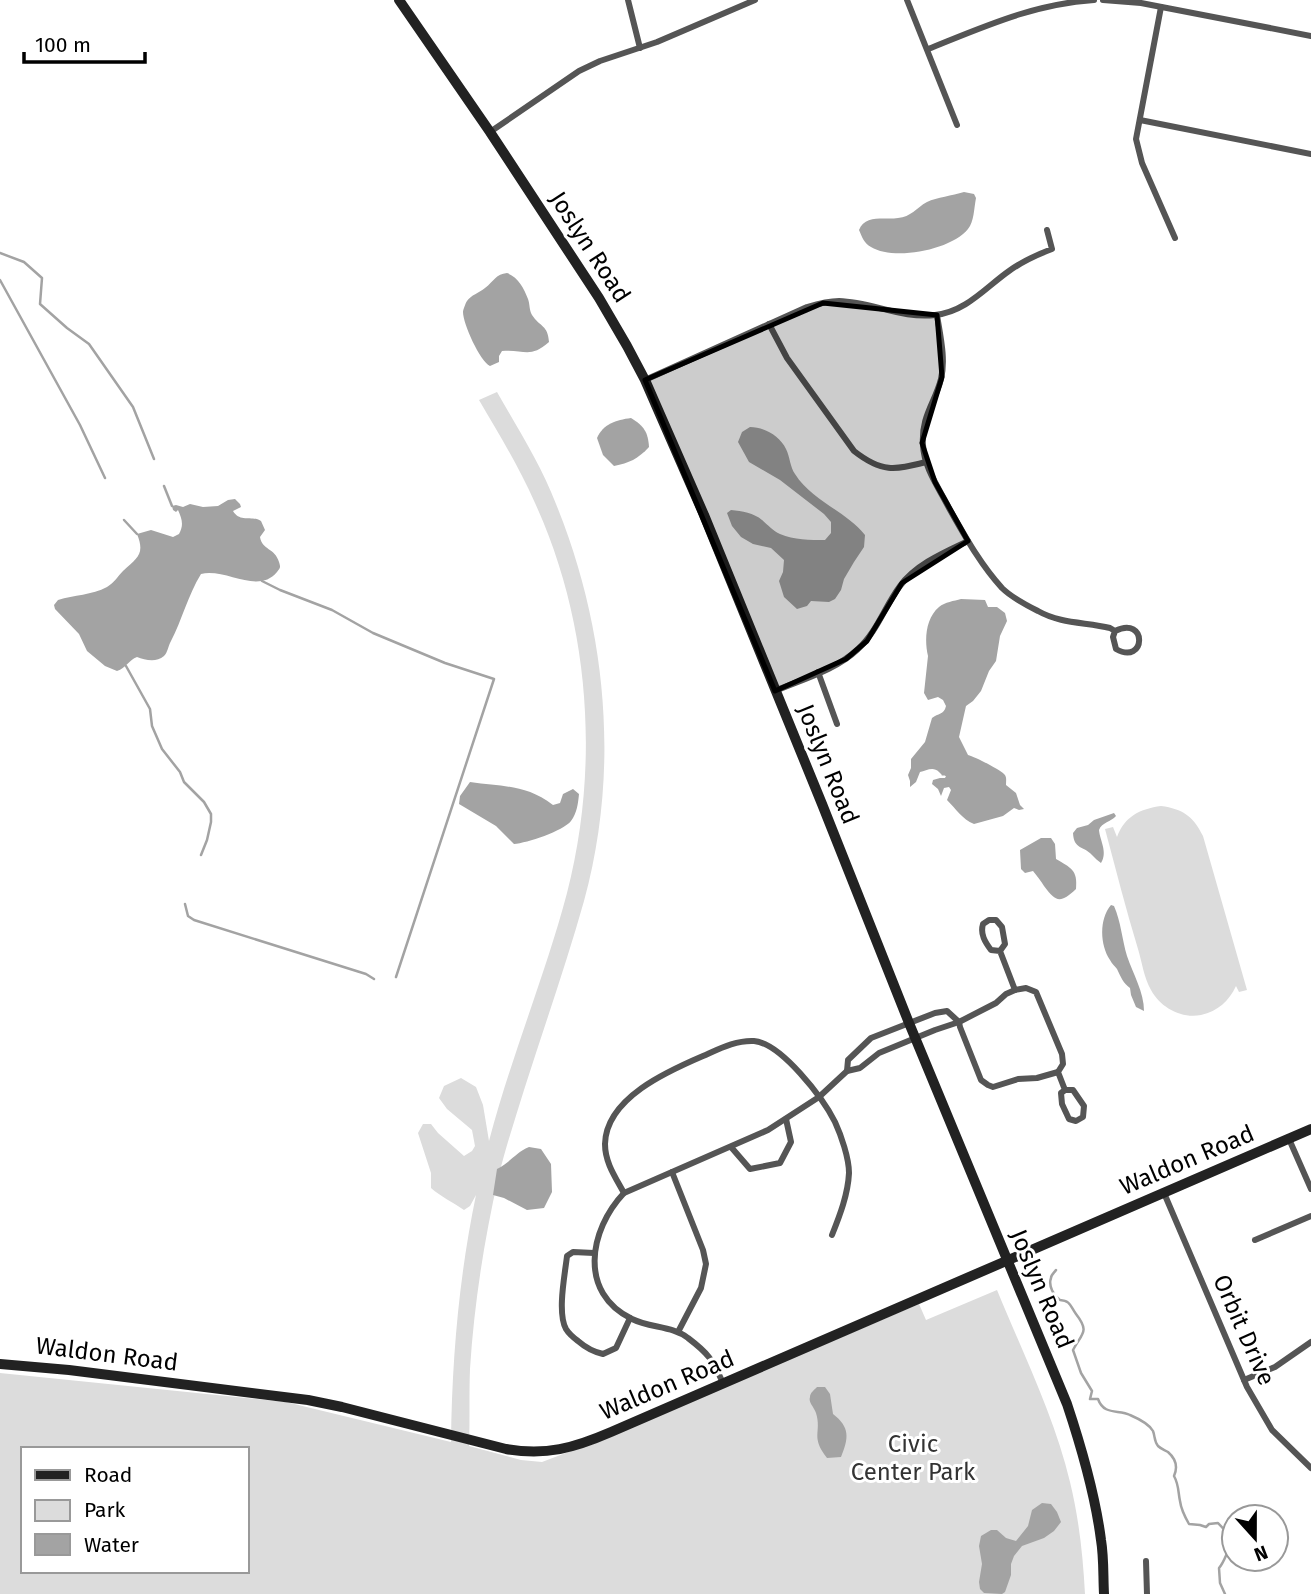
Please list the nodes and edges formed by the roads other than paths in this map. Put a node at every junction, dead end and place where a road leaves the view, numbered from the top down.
1 (399, 0) edge
2 (628, 0) edge
3 (755, 0) edge
4 (907, 0) edge
5 (1094, 0) edge
6 (1103, 0) edge
7 (1161, 8) junction
8 (1311, 36) edge
9 (640, 48) junction
10 (928, 49) junction
11 (1140, 120) junction
12 (957, 125) dead end
13 (490, 132) junction
14 (1311, 155) edge
15 (1047, 230) dead end
16 (1175, 238) dead end
17 (937, 315) junction
18 (769, 324) junction
19 (645, 380) junction
20 (926, 463) junction
21 (968, 541) junction
22 (1115, 631) junction
23 (818, 672) junction
24 (775, 691) junction
25 (837, 724) dead end
26 (1000, 951) junction
27 (1015, 990) junction
28 (959, 1022) junction
29 (909, 1023) junction
30 (871, 1038) junction
31 (915, 1038) junction
32 (879, 1053) junction
33 (847, 1071) junction
34 (1058, 1072) junction
35 (1065, 1090) junction
36 (819, 1097) junction
37 (786, 1119) junction
38 (1311, 1129) edge
39 (1289, 1139) junction
40 (731, 1147) junction
41 (672, 1172) junction
42 (1311, 1189) edge
43 (624, 1193) junction
44 (1164, 1193) junction
45 (1311, 1216) edge
46 (832, 1235) dead end
47 (1255, 1240) dead end
48 (594, 1253) junction
49 (1007, 1260) junction
50 (630, 1318) junction
51 (678, 1332) junction
52 (1311, 1342) edge
53 (0, 1363) edge
54 (1244, 1380) junction
55 (723, 1383) junction
56 (1311, 1468) edge
57 (1146, 1561) dead end
58 (1104, 1594) edge
59 (1147, 1594) edge

1 - 13 street, Joslyn Road
2 - 9 street
3 - 9 street
4 - 10 street
5 - 10 street
6 - 7 street
7 - 8 street
7 - 11 street
9 - 13 street
10 - 12 street
11 - 14 street
11 - 16 street
13 - 19 street, Joslyn Road
15 - 17 street
17 - 18 street
17 - 20 street
18 - 19 street
18 - 20 street
19 - 24 street, Joslyn Road
20 - 21 street
21 - 22 street
21 - 23 street
22 - 22 street
23 - 24 street
23 - 25 street
24 - 29 street, Joslyn Road
26 - 26 street
26 - 27 street
27 - 28 street
27 - 34 street
28 - 29 street
28 - 31 street
28 - 34 street
29 - 30 street
29 - 31 street, Joslyn Road
30 - 32 street
30 - 33 street
31 - 32 street
31 - 49 street, Joslyn Road
32 - 33 street
33 - 36 street
34 - 35 street
35 - 35 street
36 - 37 street
36 - 43 street
36 - 46 street
37 - 40 street
37 - 40 street
38 - 39 street, Waldon Road
39 - 42 street
39 - 44 street, Waldon Road
40 - 41 street
41 - 43 street
41 - 51 street
43 - 48 street
44 - 49 street, Waldon Road
44 - 54 street, Orbit Drive
45 - 47 street
48 - 50 street
48 - 50 street
49 - 55 street, Waldon Road
49 - 58 street, Joslyn Road
50 - 51 street
51 - 55 street
52 - 54 street
53 - 55 street, Waldon Road
54 - 56 street, Orbit Drive
57 - 59 street

